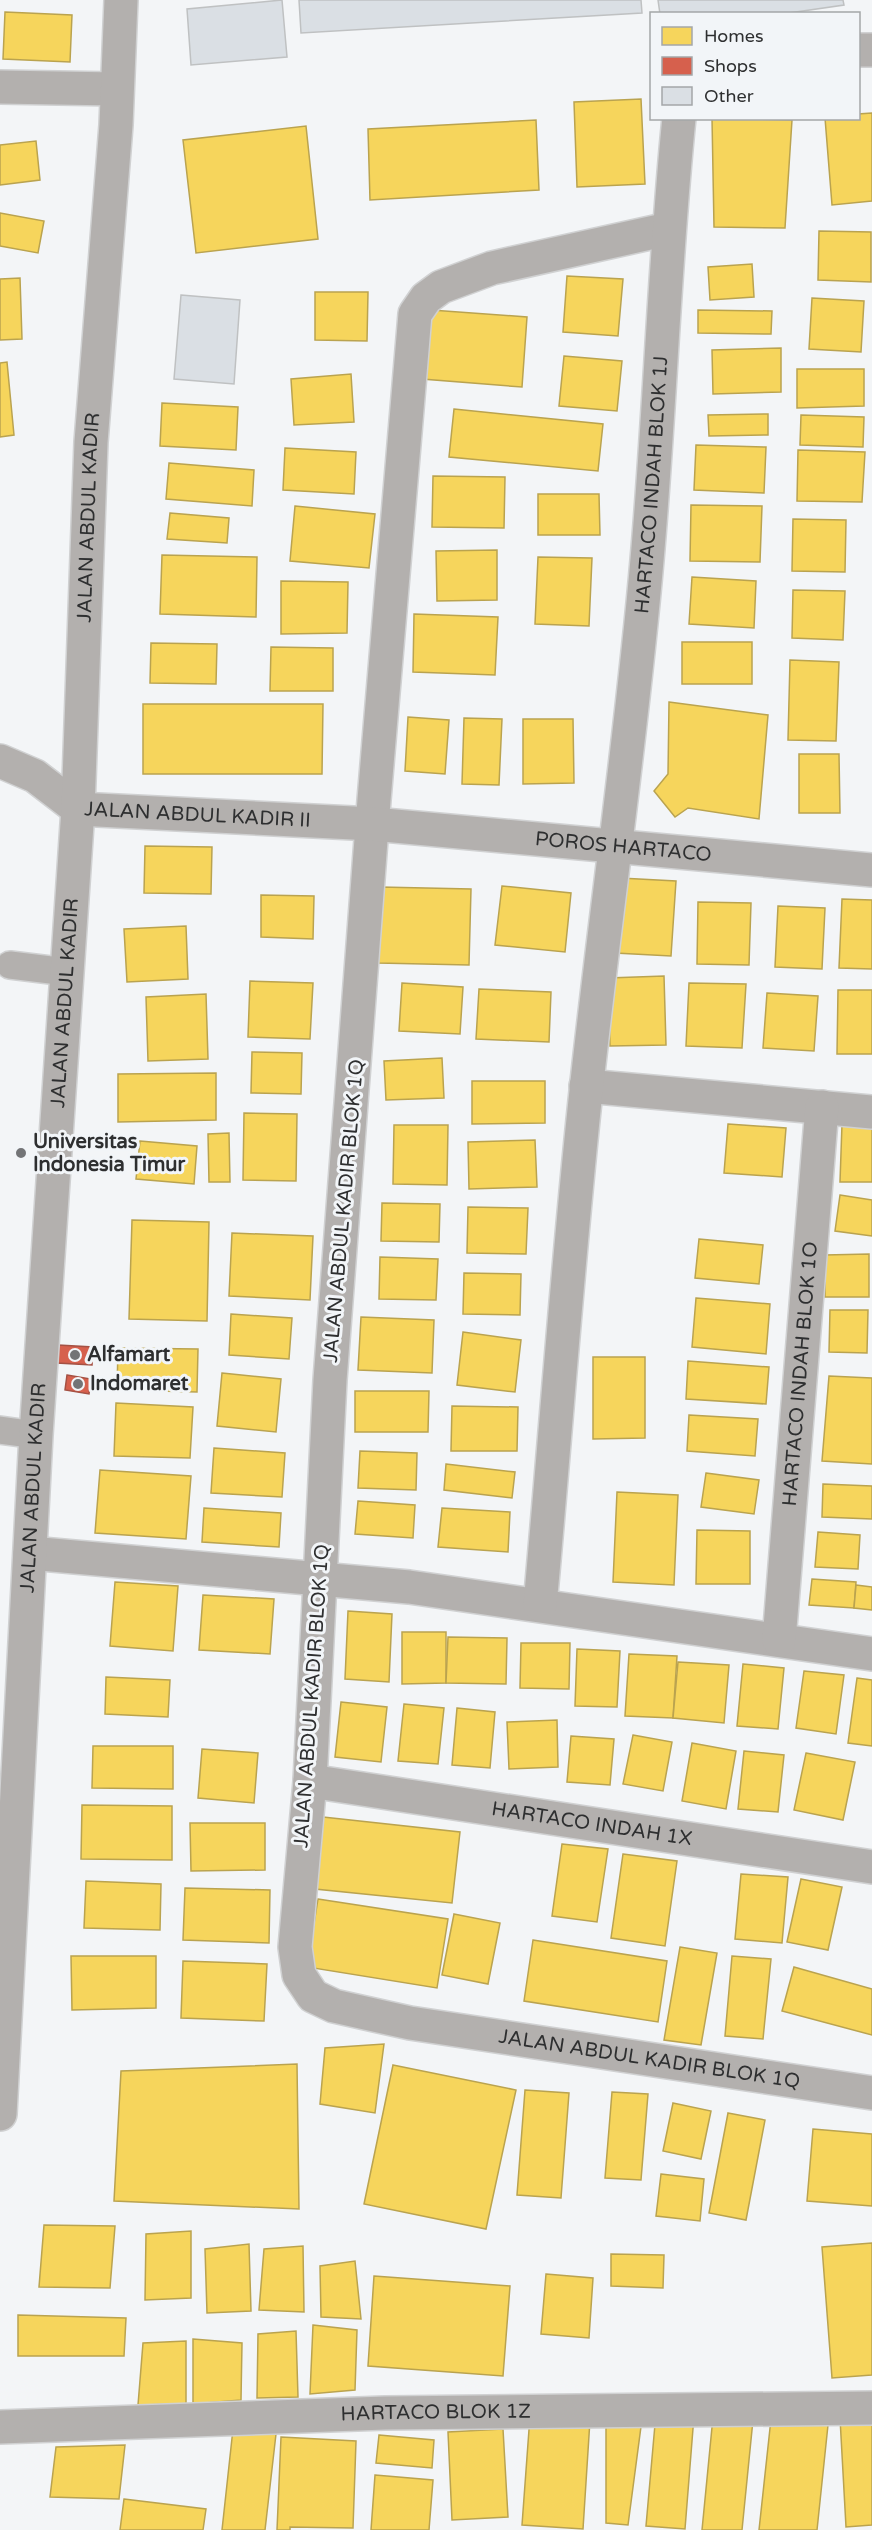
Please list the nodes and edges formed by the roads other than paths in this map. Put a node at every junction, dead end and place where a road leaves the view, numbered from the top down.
1 (121, 0) edge
2 (0, 87) edge
3 (116, 89) junction
4 (679, 120) edge
5 (668, 229) junction
6 (0, 761) edge
7 (78, 809) junction
8 (373, 824) junction
9 (613, 847) junction
10 (872, 870) edge
11 (10, 965) dead end
12 (67, 972) junction
13 (586, 1086) junction
14 (822, 1107) junction
15 (872, 1112) edge
16 (0, 1430) edge
17 (36, 1434) junction
18 (30, 1553) junction
19 (321, 1580) junction
20 (540, 1605) junction
21 (779, 1640) junction
22 (872, 1654) edge
23 (310, 1781) junction
24 (872, 1867) edge
25 (872, 2093) edge
26 (0, 2114) edge
27 (872, 2409) edge
28 (0, 2427) edge

1 - 3 street, JALAN ABDUL KADIR
2 - 3 street
3 - 7 street, JALAN ABDUL KADIR
4 - 5 street, HARTACO INDAH BLOK 1J
5 - 8 street, JALAN ABDUL KADIR BLOK 1Q
5 - 9 street, HARTACO INDAH BLOK 1J
6 - 7 street, JALAN ABDUL KADIR II
7 - 8 street, JALAN ABDUL KADIR II
7 - 12 street, JALAN ABDUL KADIR
8 - 9 street, POROS HARTACO
8 - 19 street, JALAN ABDUL KADIR BLOK 1Q
9 - 10 street, POROS HARTACO
9 - 13 street, HARTACO INDAH BLOK 1J
11 - 12 lane
12 - 17 street, JALAN ABDUL KADIR
13 - 14 street
13 - 20 street, HARTACO INDAH BLOK 1J
14 - 15 street
14 - 21 street, HARTACO INDAH BLOK 1O
16 - 17 lane
17 - 18 street, JALAN ABDUL KADIR
18 - 19 street
18 - 26 street, JALAN ABDUL KADIR
19 - 20 street
19 - 23 street, JALAN ABDUL KADIR BLOK 1Q
20 - 21 street
21 - 22 street
23 - 24 street, HARTACO INDAH 1X
23 - 25 street, JALAN ABDUL KADIR BLOK 1Q
27 - 28 street, HARTACO BLOK 1Z

